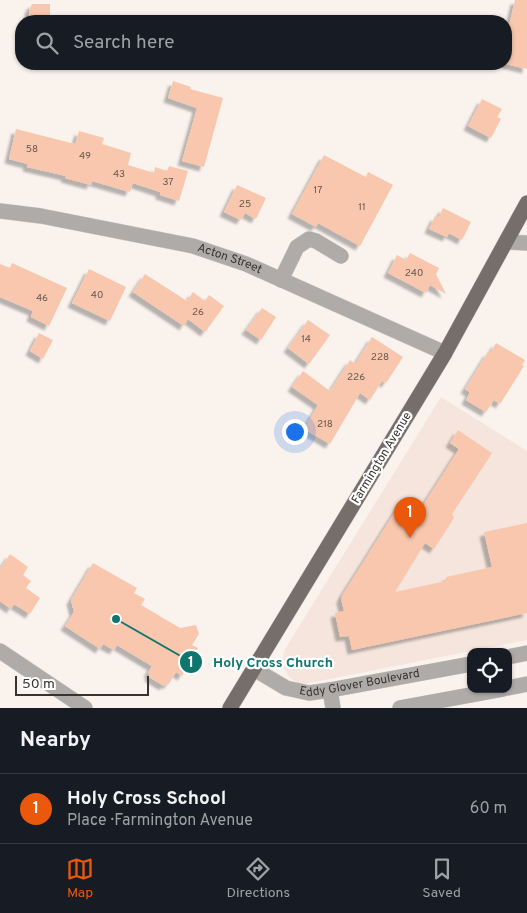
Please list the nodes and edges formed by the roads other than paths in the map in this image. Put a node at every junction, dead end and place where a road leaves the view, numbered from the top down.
1 (527, 203) edge
2 (0, 211) edge
3 (506, 242) junction
4 (527, 243) edge
5 (341, 256) dead end
6 (281, 280) junction
7 (445, 353) junction
8 (0, 651) edge
9 (527, 653) edge
10 (512, 655) edge
11 (467, 665) edge
12 (254, 669) junction
13 (527, 684) edge
14 (512, 687) edge
15 (330, 690) junction
16 (481, 693) edge
17 (84, 708) edge
18 (230, 708) edge
19 (333, 708) edge
20 (400, 708) edge

1 - 3 main road, Farmington Avenue
2 - 6 street, Acton Street
3 - 4 street
3 - 7 main road, Farmington Avenue
5 - 6 street
6 - 7 street, Acton Street
7 - 12 main road, Farmington Avenue
8 - 17 street
9 - 10 street
11 - 15 street, Eddy Glover Boulevard
12 - 15 street, Eddy Glover Boulevard
12 - 18 main road, Farmington Avenue
13 - 14 street
15 - 19 street
16 - 20 street

